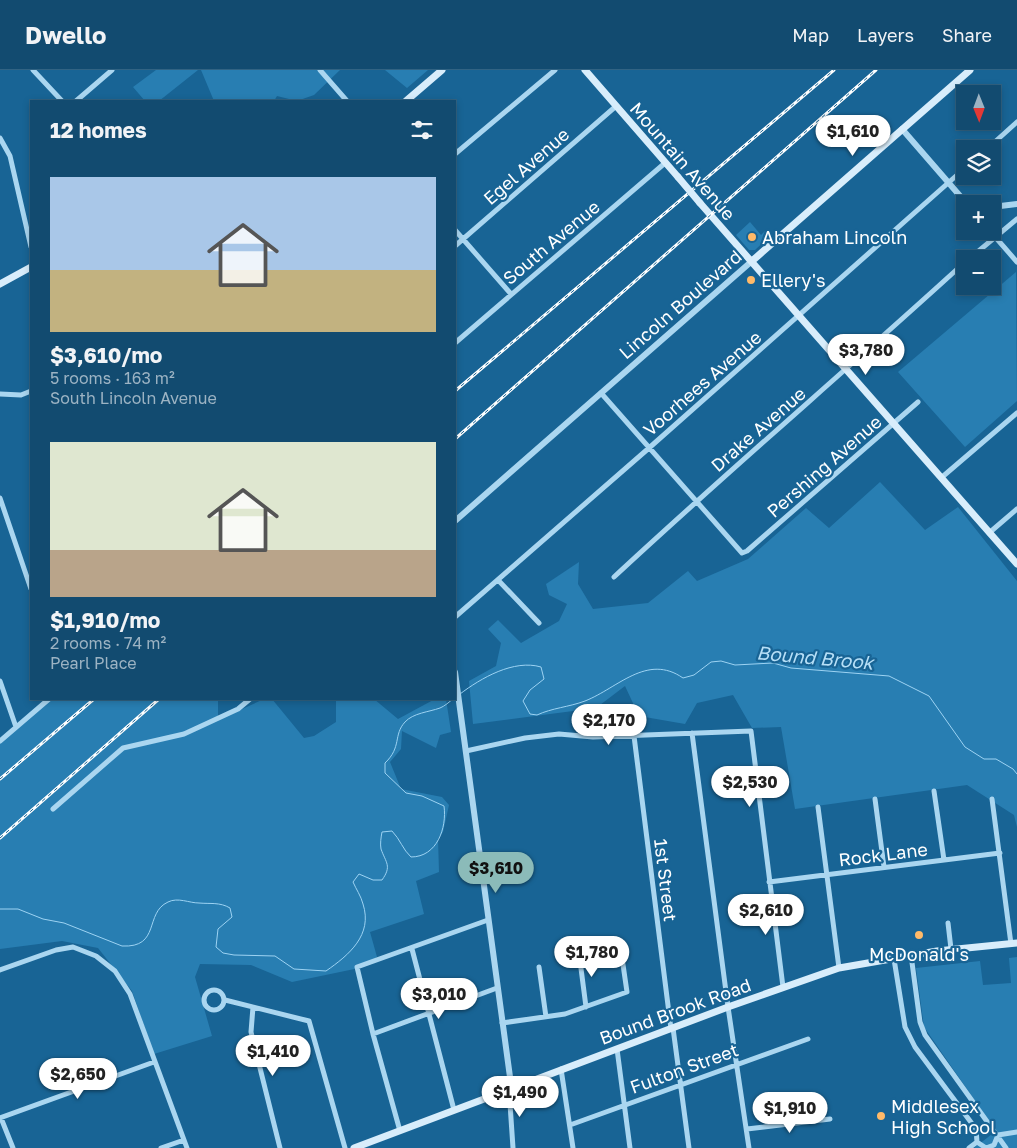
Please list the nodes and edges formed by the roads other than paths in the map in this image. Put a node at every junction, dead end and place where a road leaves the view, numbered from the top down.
1 (33, 70) edge
2 (112, 70) edge
3 (320, 70) edge
4 (442, 70) edge
5 (555, 70) edge
6 (585, 70) edge
7 (970, 70) edge
8 (61, 100) edge
9 (77, 100) edge
10 (346, 100) edge
11 (407, 100) edge
12 (615, 107) junction
13 (1017, 122) edge
14 (902, 130) junction
15 (0, 138) edge
16 (997, 140) edge
17 (2, 147) edge
18 (456, 153) edge
19 (665, 163) junction
20 (956, 176) edge
21 (949, 183) junction
22 (959, 195) edge
23 (1017, 204) edge
24 (1001, 206) edge
25 (1017, 219) edge
26 (1001, 229) edge
27 (456, 231) edge
28 (463, 240) junction
29 (986, 240) edge
30 (997, 240) edge
31 (30, 243) edge
32 (456, 245) edge
33 (977, 250) edge
34 (752, 262) junction
35 (1017, 262) edge
36 (30, 268) edge
37 (956, 270) edge
38 (0, 284) edge
39 (511, 294) junction
40 (799, 316) junction
41 (456, 341) edge
42 (846, 370) junction
43 (30, 391) edge
44 (601, 393) junction
45 (0, 394) edge
46 (918, 402) dead end
47 (1017, 413) edge
48 (894, 424) junction
49 (650, 448) junction
50 (941, 478) junction
51 (0, 498) edge
52 (695, 501) junction
53 (1017, 509) edge
54 (456, 520) edge
55 (989, 533) junction
56 (1017, 564) edge
57 (614, 577) dead end
58 (498, 580) junction
59 (30, 586) edge
60 (456, 616) edge
61 (538, 623) dead end
62 (456, 679) edge
63 (0, 681) edge
64 (48, 700) edge
65 (249, 700) edge
66 (16, 727) junction
67 (692, 733) junction
68 (634, 736) junction
69 (0, 741) edge
70 (466, 751) junction
71 (934, 791) dead end
72 (875, 799) dead end
73 (992, 799) dead end
74 (818, 807) dead end
75 (53, 808) dead end
76 (1000, 853) junction
77 (944, 860) junction
78 (884, 867) junction
79 (826, 875) junction
80 (769, 882) junction
81 (488, 920) junction
82 (948, 923) dead end
83 (620, 944) dead end
84 (1014, 944) edge
85 (412, 949) junction
86 (952, 949) junction
87 (579, 952) dead end
88 (911, 955) junction
89 (894, 959) junction
90 (539, 967) dead end
91 (839, 968) junction
92 (0, 970) edge
93 (784, 987) junction
94 (497, 988) junction
95 (225, 1000) junction
96 (253, 1007) junction
97 (586, 1007) junction
98 (728, 1007) junction
99 (429, 1013) junction
100 (546, 1017) junction
101 (502, 1023) junction
102 (672, 1028) junction
103 (373, 1034) junction
104 (808, 1039) dead end
105 (617, 1049) junction
106 (154, 1062) junction
107 (736, 1063) junction
108 (561, 1069) junction
109 (680, 1084) junction
110 (509, 1089) junction
111 (624, 1105) junction
112 (454, 1110) junction
113 (0, 1118) edge
114 (830, 1119) dead end
115 (570, 1125) junction
116 (747, 1129) junction
117 (400, 1131) junction
118 (1017, 1132) edge
119 (998, 1135) junction
120 (184, 1140) junction
121 (978, 1142) junction
122 (13, 1148) edge
123 (161, 1148) edge
124 (187, 1148) edge
125 (280, 1148) edge
126 (345, 1148) edge
127 (354, 1148) edge
128 (513, 1148) edge
129 (573, 1148) edge
130 (630, 1148) edge
131 (689, 1148) edge
132 (749, 1148) edge
133 (969, 1148) edge
134 (1006, 1148) edge

1 - 8 street
2 - 9 street
3 - 10 street
4 - 11 main road
5 - 18 street
6 - 12 main road, Mountain Avenue
7 - 14 main road, Lincoln Boulevard
12 - 19 main road, Mountain Avenue
12 - 28 street, Egel Avenue
13 - 16 street
14 - 21 street
14 - 34 main road, Lincoln Boulevard
15 - 17 street
17 - 31 street
19 - 34 main road, Mountain Avenue, bridge
19 - 39 street, South Avenue
20 - 21 street, Voorhees Avenue
21 - 22 street
21 - 40 street, Voorhees Avenue
23 - 24 street
25 - 26 street
27 - 28 street
28 - 32 street, Egel Avenue
28 - 39 street
29 - 33 street
30 - 35 street
34 - 40 main road, Mountain Avenue
34 - 44 street, Lincoln Boulevard
36 - 38 main road
37 - 42 street, Drake Avenue
39 - 41 street, South Avenue
40 - 42 main road, Mountain Avenue
40 - 49 street, Voorhees Avenue
42 - 48 main road, Mountain Avenue
42 - 52 street, Drake Avenue
43 - 45 street
44 - 49 street
44 - 54 street, Lincoln Boulevard
46 - 48 street, Pershing Avenue
47 - 50 street
48 - 50 main road, Mountain Avenue
48 - 52 street, Pershing Avenue
49 - 52 street
49 - 58 street, Voorhees Avenue
50 - 55 main road, Mountain Avenue
51 - 59 street
52 - 57 street, Drake Avenue
53 - 55 street
55 - 56 main road, Mountain Avenue
58 - 60 street, Voorhees Avenue
58 - 61 street
62 - 70 street
63 - 66 street
64 - 66 street
65 - 75 street
66 - 69 street
67 - 68 street
67 - 80 street
67 - 98 street
68 - 70 street
68 - 102 street, 1st Street
70 - 81 street
71 - 77 street
72 - 78 street
73 - 76 street
74 - 79 street
76 - 77 street, Rock Lane
76 - 84 street
77 - 78 street, Rock Lane
78 - 79 street, Rock Lane
79 - 80 street, Rock Lane
79 - 91 street
80 - 93 street
81 - 85 street
81 - 94 street
82 - 86 street
83 - 97 street
84 - 86 main road, Bound Brook Road
85 - 99 street
85 - 103 street
86 - 88 main road, Bound Brook Road
87 - 97 street
88 - 89 main road, Bound Brook Road
88 - 119 street
89 - 91 main road, Bound Brook Road
89 - 121 street
90 - 100 street
91 - 93 main road, Bound Brook Road
92 - 106 street
93 - 98 main road, Bound Brook Road
94 - 99 street
94 - 101 street
95 - 95 street
95 - 96 street
96 - 125 street
96 - 126 street
97 - 100 street
98 - 102 main road, Bound Brook Road
98 - 107 street
99 - 103 street
99 - 112 street
100 - 101 street
101 - 110 street
102 - 105 main road, Bound Brook Road
102 - 109 street, 1st Street
103 - 117 street
104 - 107 street, Fulton Street
105 - 108 main road, Bound Brook Road
105 - 111 street
106 - 113 street
106 - 120 street
107 - 109 street, Fulton Street
107 - 116 street
108 - 110 main road, Bound Brook Road
108 - 115 street
109 - 111 street, Fulton Street
109 - 131 street, 1st Street
110 - 112 main road, Bound Brook Road
110 - 128 street
111 - 115 street, Fulton Street
111 - 130 street
112 - 117 main road, Bound Brook Road
113 - 122 street
114 - 116 street
115 - 129 street
116 - 132 street
117 - 127 main road, Bound Brook Road
118 - 119 street
119 - 121 street
119 - 134 street
120 - 123 street
120 - 124 street
121 - 133 street

